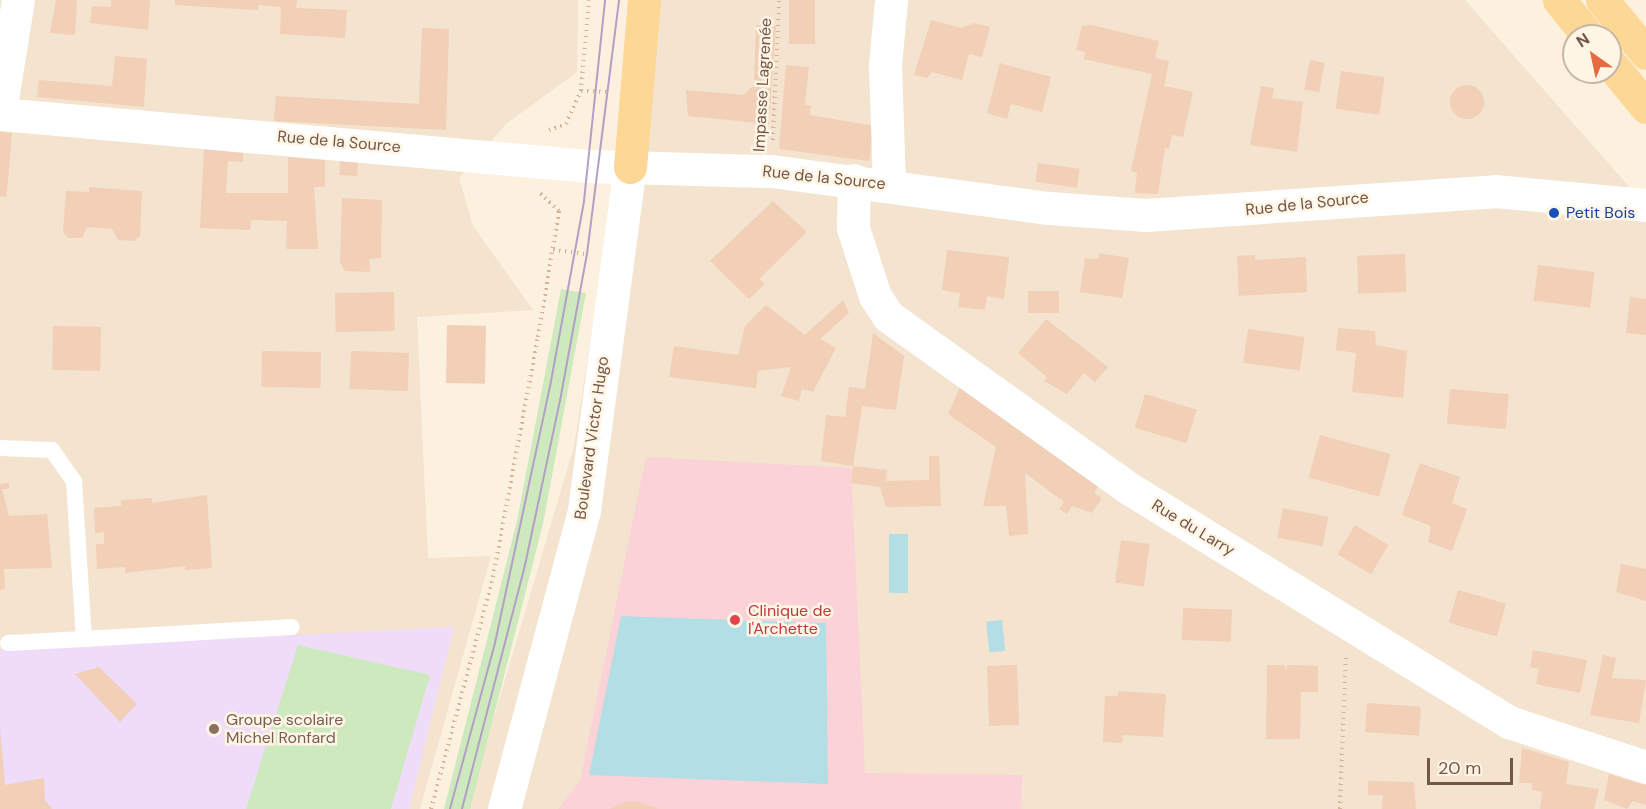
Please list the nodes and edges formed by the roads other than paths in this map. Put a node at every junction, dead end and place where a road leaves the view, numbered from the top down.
1 (18, 0) edge
2 (644, 0) edge
3 (891, 0) edge
4 (1559, 0) edge
5 (1602, 0) edge
6 (1578, 24) edge
7 (1646, 53) edge
8 (1622, 78) edge
9 (1646, 107) edge
10 (0, 113) edge
11 (630, 167) junction
12 (854, 180) junction
13 (889, 185) junction
14 (1646, 205) edge
15 (0, 448) edge
16 (292, 627) dead end
17 (84, 639) junction
18 (8, 643) dead end
19 (1646, 767) edge
20 (504, 809) edge

1 - 10 main road
2 - 11 main road
3 - 13 main road
4 - 6 main road
5 - 7 main road
8 - 9 main road
10 - 11 main road, Rue de la Source
11 - 12 main road, Rue de la Source
11 - 20 main road, Boulevard Victor Hugo
12 - 13 main road, Rue de la Source
12 - 19 main road, Rue du Larry
13 - 14 main road, Rue de la Source
15 - 17 lane
16 - 17 lane
17 - 18 lane

